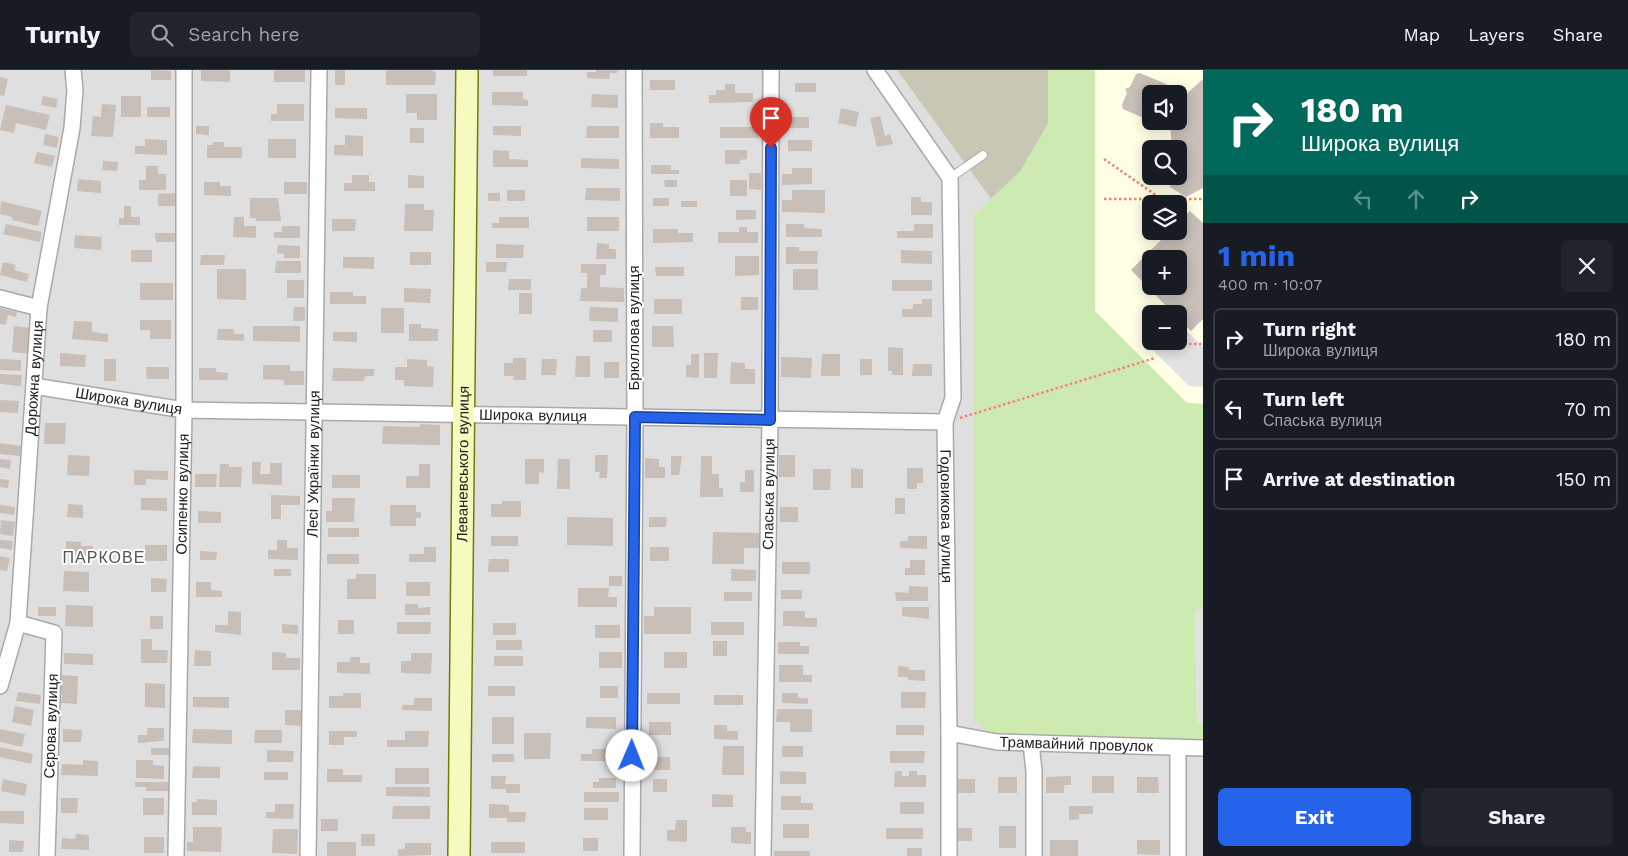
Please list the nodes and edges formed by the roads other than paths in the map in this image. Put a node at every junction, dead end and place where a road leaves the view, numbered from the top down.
1 (73, 70) edge
2 (184, 70) edge
3 (319, 70) edge
4 (467, 70) edge
5 (634, 70) edge
6 (771, 70) edge
7 (875, 70) edge
8 (983, 154) dead end
9 (950, 178) junction
10 (0, 298) edge
11 (39, 308) junction
12 (34, 386) junction
13 (184, 410) junction
14 (314, 412) junction
15 (462, 415) junction
16 (635, 417) junction
17 (770, 420) junction
18 (945, 422) junction
19 (18, 623) junction
20 (0, 686) edge
21 (950, 733) junction
22 (1031, 743) junction
23 (1178, 747) junction
24 (1203, 748) edge
25 (47, 856) edge
26 (176, 856) edge
27 (308, 856) edge
28 (459, 856) edge
29 (632, 856) edge
30 (763, 856) edge
31 (949, 856) edge
32 (1034, 856) edge
33 (1178, 856) edge

1 - 11 street, Дорожна вулиця
2 - 13 street, Осипенко вулиця
3 - 14 street, Лесі Українки вулиця
4 - 15 street, Леваневського вулиця
5 - 16 street, Брюллова вулиця
6 - 17 street, Спаська вулиця
7 - 9 street
8 - 9 lane
9 - 18 street, Годовикова вулиця
10 - 11 street
11 - 12 street, Дорожна вулиця
12 - 13 street, Широка вулиця
12 - 19 street, Дорожна вулиця
13 - 14 street, Широка вулиця
13 - 26 street, Осипенко вулиця
14 - 15 street, Широка вулиця
14 - 27 street, Лесі Українки вулиця
15 - 16 street, Широка вулиця
15 - 28 street, Леваневського вулиця
16 - 17 street, Широка вулиця
16 - 29 street, Брюллова вулиця
17 - 18 street, Широка вулиця
17 - 30 street, Спаська вулиця
18 - 21 street, Годовикова вулиця
19 - 20 street, Дорожна вулиця
19 - 25 street, Сєрова вулиця
21 - 22 street, Трамвайний провулок
21 - 31 street, Годовикова вулиця
22 - 23 street, Трамвайний провулок
22 - 32 street
23 - 24 street, Трамвайний провулок
23 - 33 street

